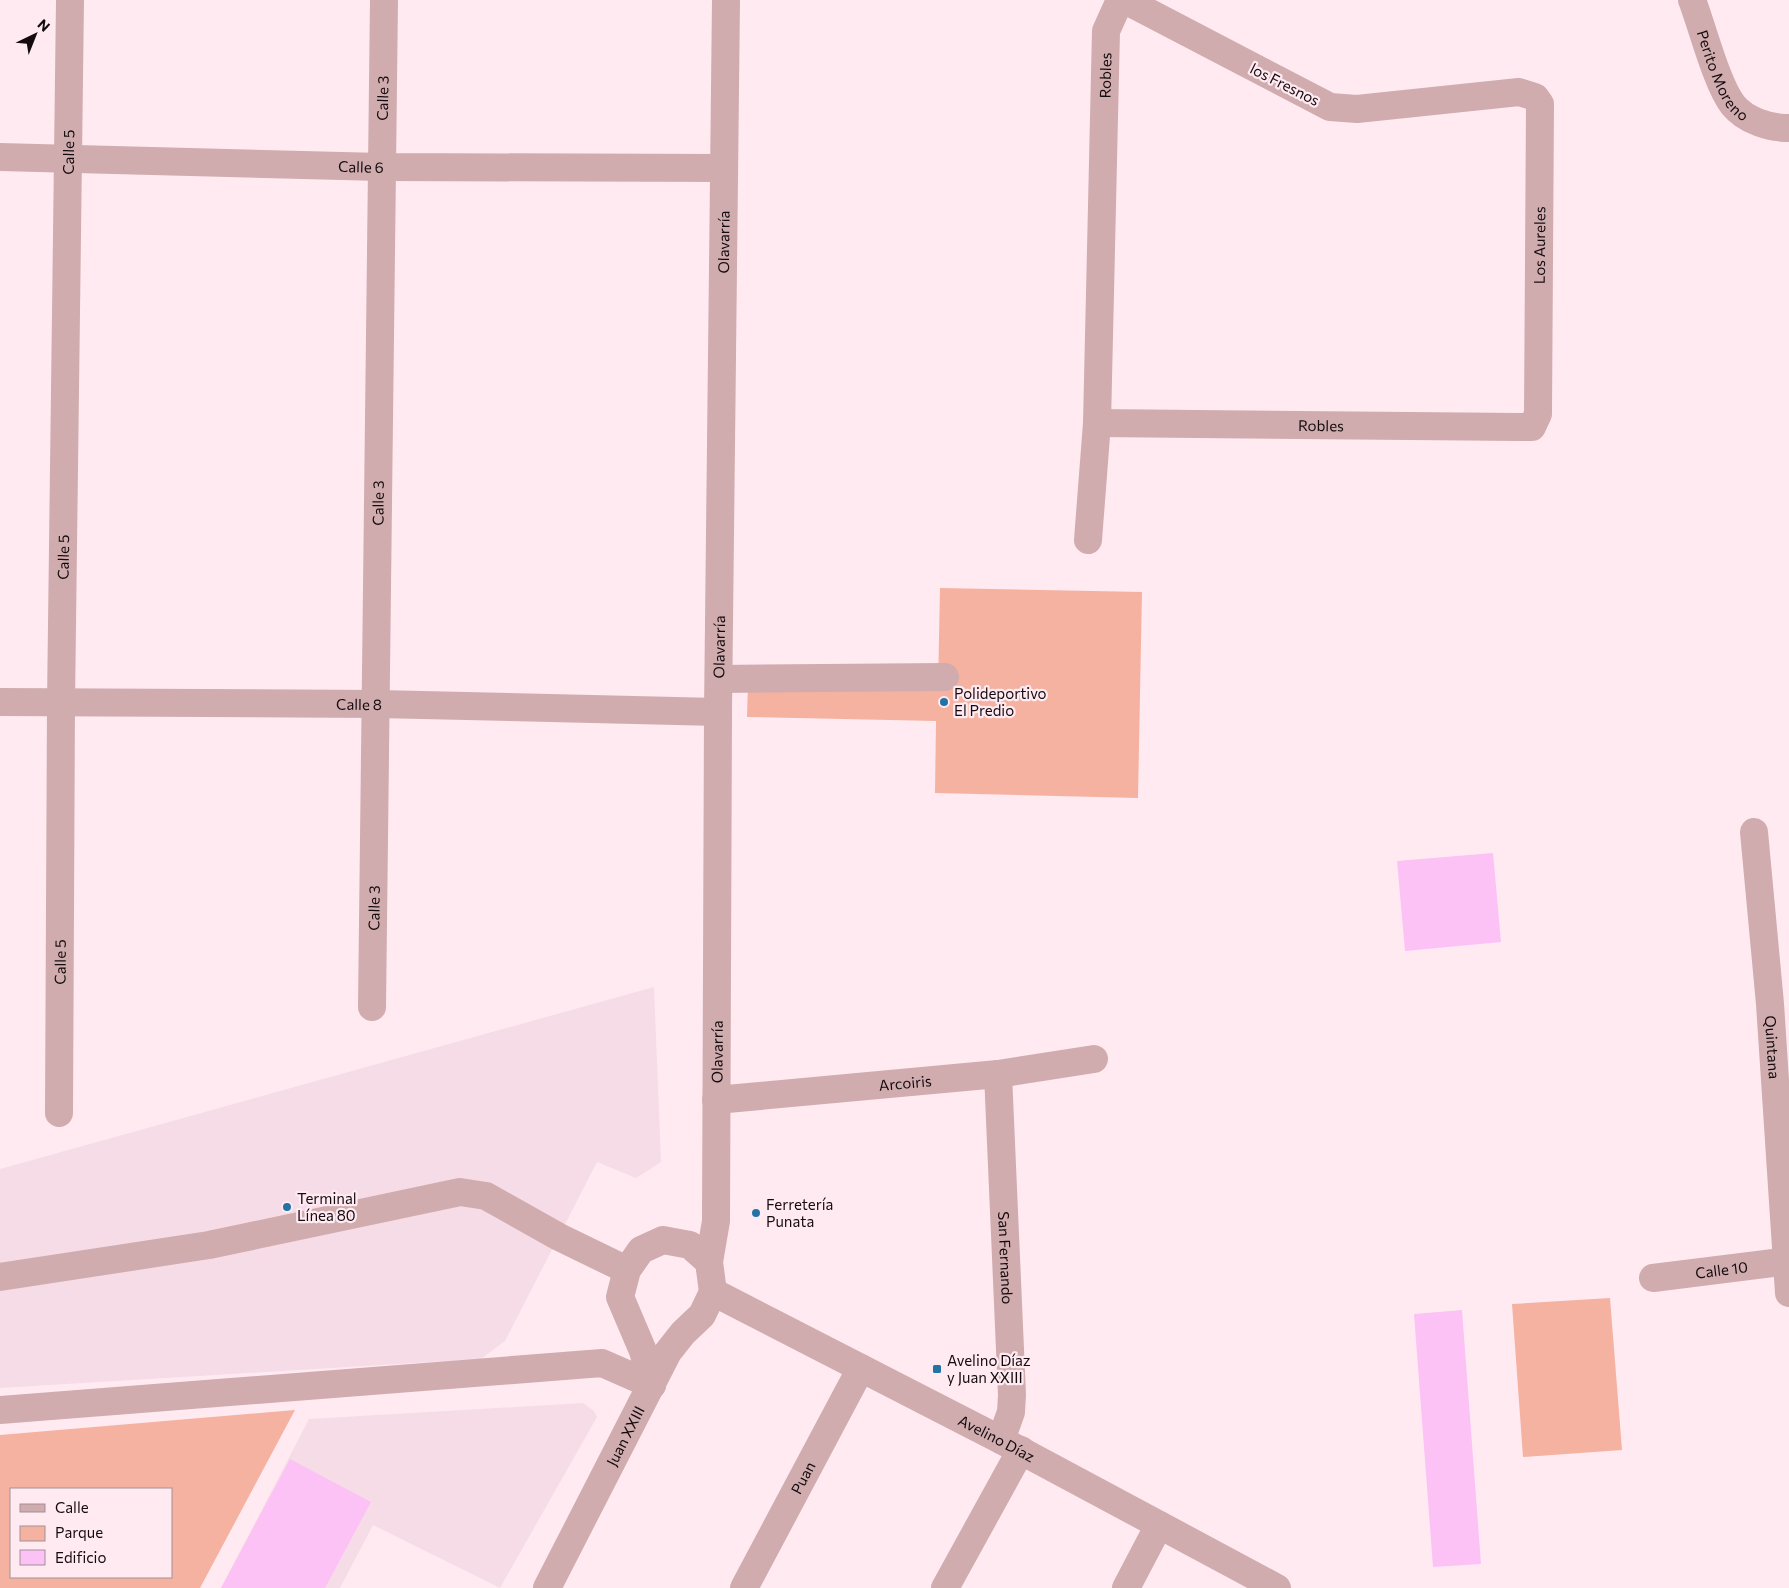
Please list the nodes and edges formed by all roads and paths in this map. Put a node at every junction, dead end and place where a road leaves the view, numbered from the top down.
1 (70, 0) edge
2 (384, 0) edge
3 (726, 0) edge
4 (1120, 0) edge
5 (1125, 0) edge
6 (1692, 0) edge
7 (1519, 92) joint
8 (1784, 128) edge
9 (0, 157) edge
10 (68, 159) junction
11 (381, 167) junction
12 (724, 168) junction
13 (1538, 414) joint
14 (1097, 423) junction
15 (1088, 540) dead end
16 (945, 677) dead end
17 (719, 678) junction
18 (0, 702) edge
19 (61, 703) junction
20 (378, 704) junction
21 (718, 712) junction
22 (1754, 832) dead end
23 (1779, 1003) edge
24 (372, 1007) dead end
25 (1094, 1059) dead end
26 (998, 1074) junction
27 (716, 1100) junction
28 (59, 1113) dead end
29 (709, 1262) junction
30 (1788, 1262) edge
31 (627, 1270) junction
32 (0, 1277) edge
33 (1653, 1278) dead end
34 (714, 1292) junction
35 (1789, 1293) edge
36 (628, 1320) junction
37 (683, 1332) junction
38 (861, 1368) junction
39 (652, 1385) junction
40 (0, 1410) edge
41 (1011, 1445) junction
42 (1159, 1525) junction
43 (547, 1588) edge
44 (744, 1588) edge
45 (945, 1588) edge
46 (1126, 1588) edge
47 (1277, 1588) edge

1 - 10 street, Calle 5
2 - 11 street, Calle 3
3 - 12 street, Olavarría
4 - 14 street, Robles
5 - 7 street, los Fresnos
6 - 8 street, Perito Moreno
7 - 13 street, Los Aureles
9 - 10 street, Calle 6
10 - 11 street, Calle 6
10 - 19 street, Calle 5
11 - 12 street, Calle 6
11 - 20 street, Calle 3
12 - 17 street, Olavarría
13 - 14 street, Robles
14 - 15 street, Robles
16 - 17 street
17 - 21 street, Olavarría
18 - 19 street, Calle 8
19 - 20 street, Calle 8
19 - 28 street, Calle 5
20 - 21 street, Calle 8
20 - 24 street, Calle 3
21 - 27 street, Olavarría
22 - 23 street, Quintana
23 - 30 street, Quintana
25 - 26 street, Arcoiris
26 - 27 street, Arcoiris
26 - 41 street, San Fernando
27 - 29 street, Olavarría
29 - 31 street
29 - 34 street, Olavarría
30 - 33 street, Calle 10
30 - 35 street, Quintana
31 - 32 street
31 - 36 street
34 - 37 street, Juan XXIII
34 - 38 street, Avelino Díaz
36 - 37 street
36 - 39 street
37 - 39 street, Juan XXIII
38 - 41 street, Avelino Díaz
38 - 44 street, Puan
39 - 40 street
39 - 43 street, Juan XXIII
41 - 42 street, Avelino Díaz
41 - 45 street, San Fernando
42 - 46 street
42 - 47 street, Avelino Díaz

